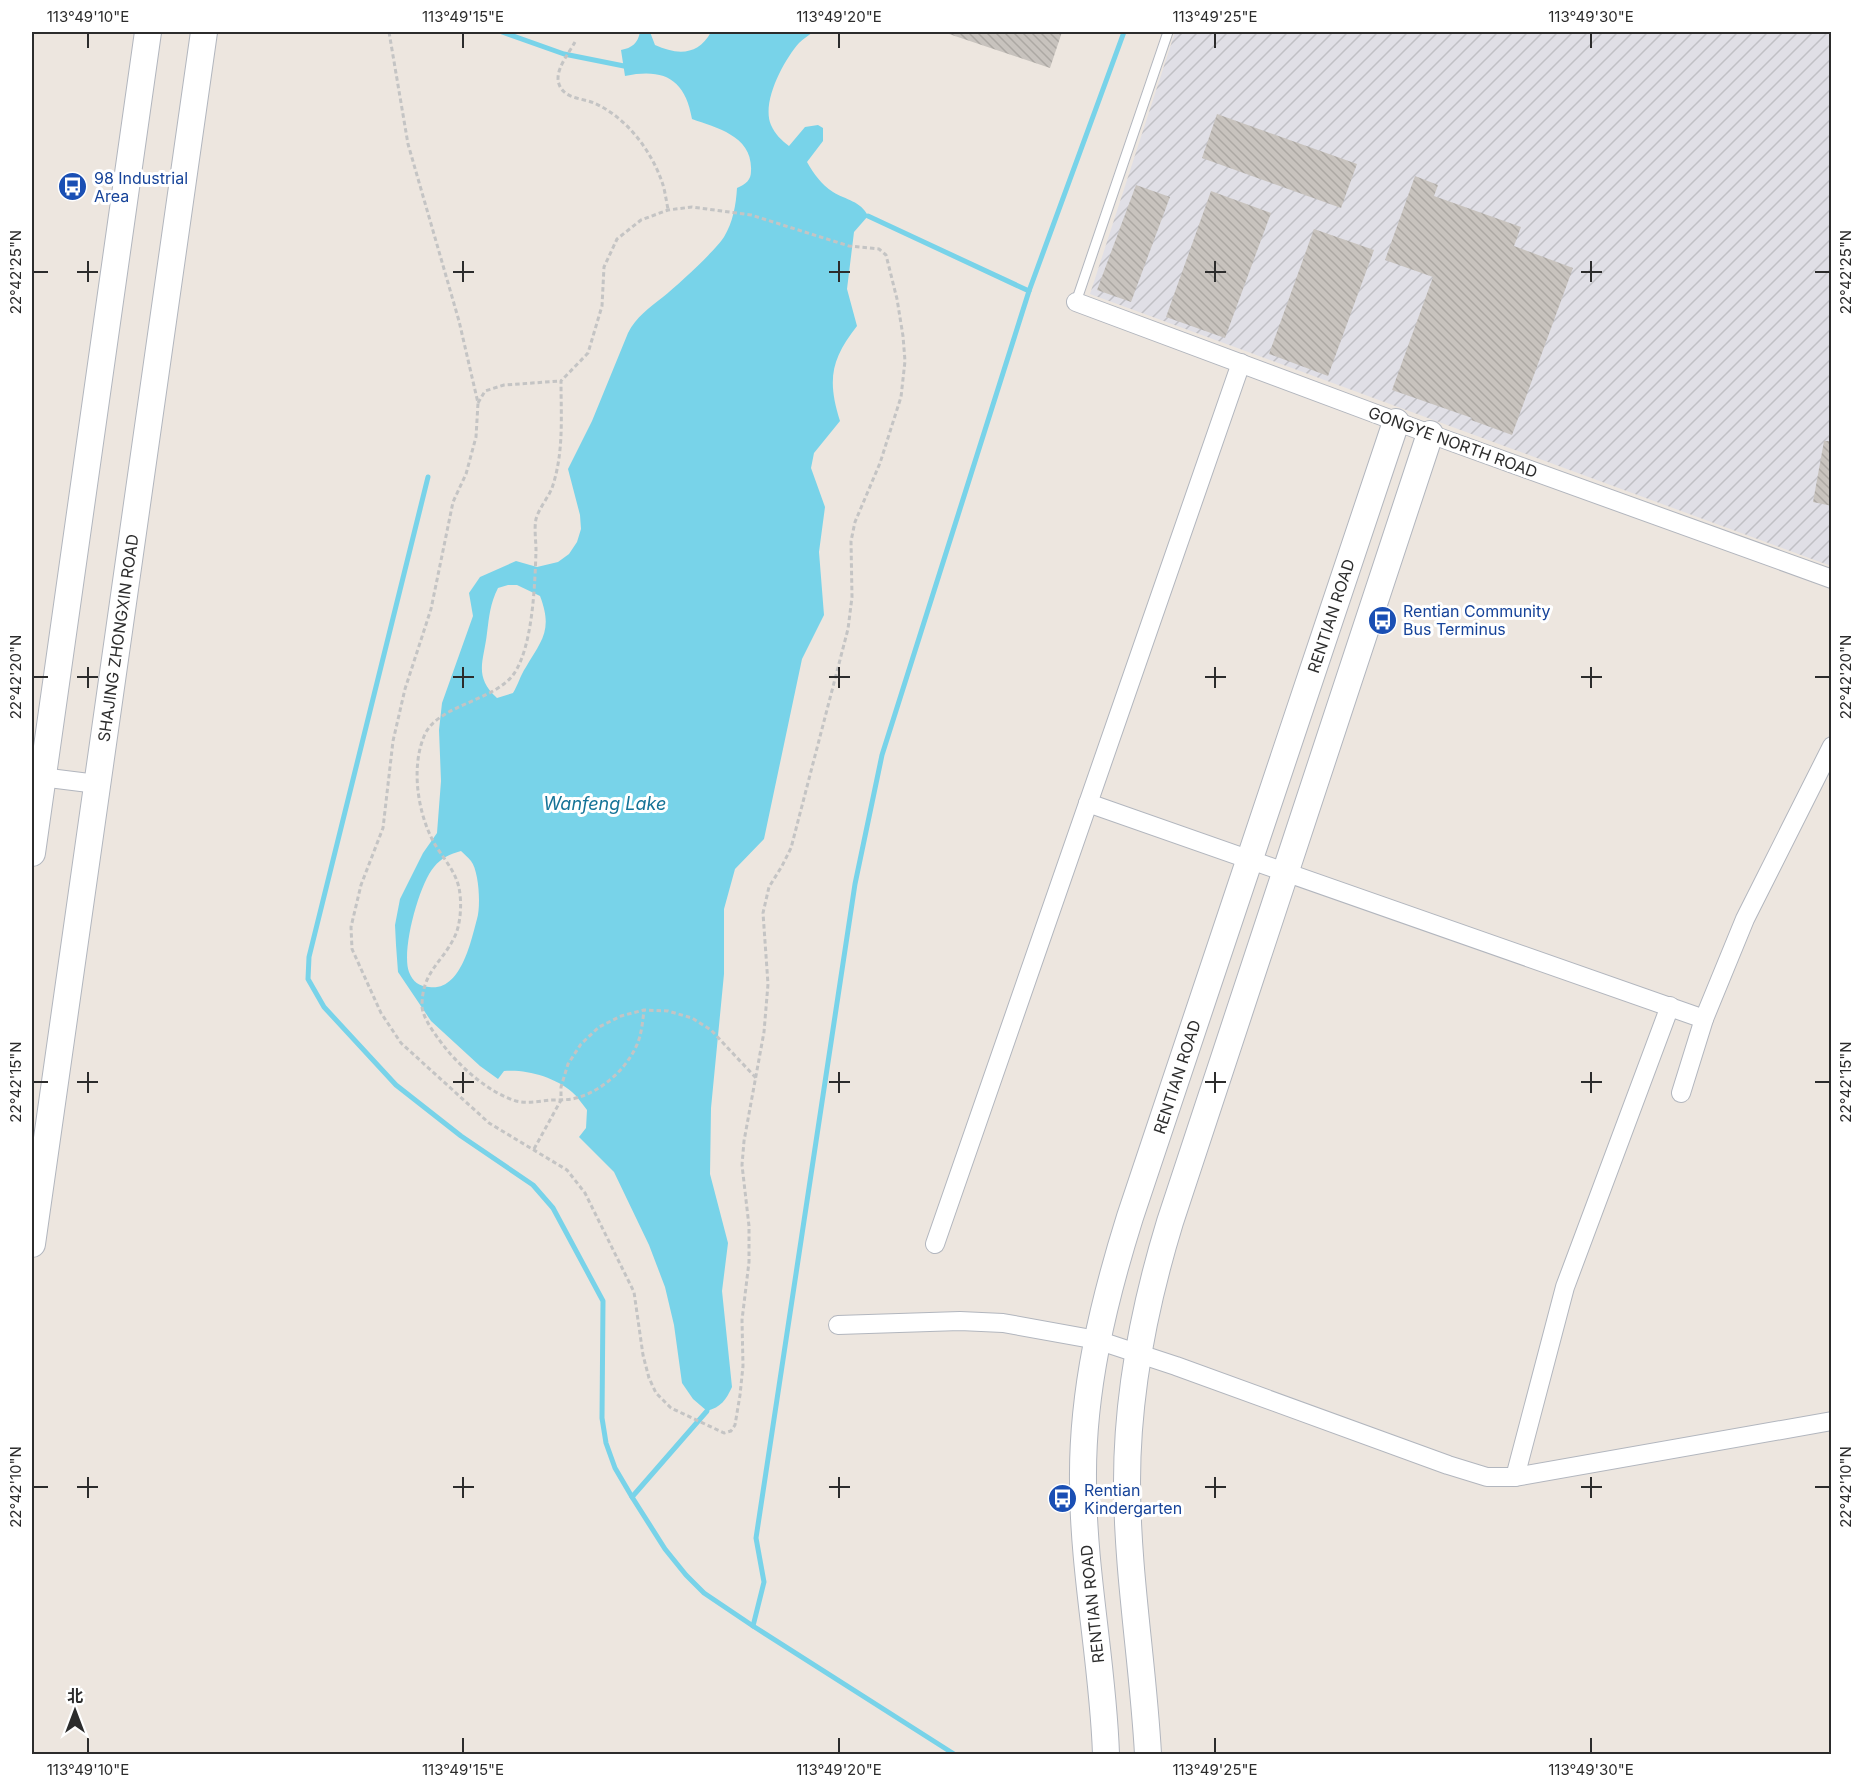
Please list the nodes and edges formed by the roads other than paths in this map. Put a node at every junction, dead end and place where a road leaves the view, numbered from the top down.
1 (148, 32) edge
2 (204, 32) edge
3 (1168, 32) edge
4 (1076, 302) joint
5 (1241, 363) junction
6 (1396, 422) junction
7 (1430, 434) junction
8 (1832, 579) edge
9 (1832, 746) edge
10 (37, 776) edge
11 (97, 784) junction
12 (1089, 803) junction
13 (32, 853) edge
14 (1250, 859) junction
15 (1286, 872) junction
16 (1670, 1006) junction
17 (1704, 1019) junction
18 (1682, 1093) dead end
19 (32, 1244) edge
20 (935, 1244) dead end
21 (838, 1325) dead end
22 (1097, 1340) junction
23 (1137, 1352) junction
24 (1832, 1421) edge
25 (1515, 1477) junction
26 (1106, 1755) edge
27 (1148, 1755) edge

1 - 10 street
2 - 11 street, SHAJING ZHONGXIN ROAD
3 - 4 lane
4 - 5 street, GONGYE NORTH ROAD
5 - 6 street, GONGYE NORTH ROAD
5 - 12 street
6 - 7 street, GONGYE NORTH ROAD
6 - 14 street, RENTIAN ROAD
7 - 8 street, GONGYE NORTH ROAD
7 - 15 street
9 - 17 street
10 - 11 street
10 - 13 street
11 - 19 street, SHAJING ZHONGXIN ROAD
12 - 14 street
12 - 20 street
14 - 15 street
14 - 22 street, RENTIAN ROAD
15 - 16 street
15 - 23 street
16 - 17 street
16 - 25 street
17 - 18 street
21 - 22 street
22 - 23 street
22 - 26 street, RENTIAN ROAD
23 - 25 street
23 - 27 street
24 - 25 street

